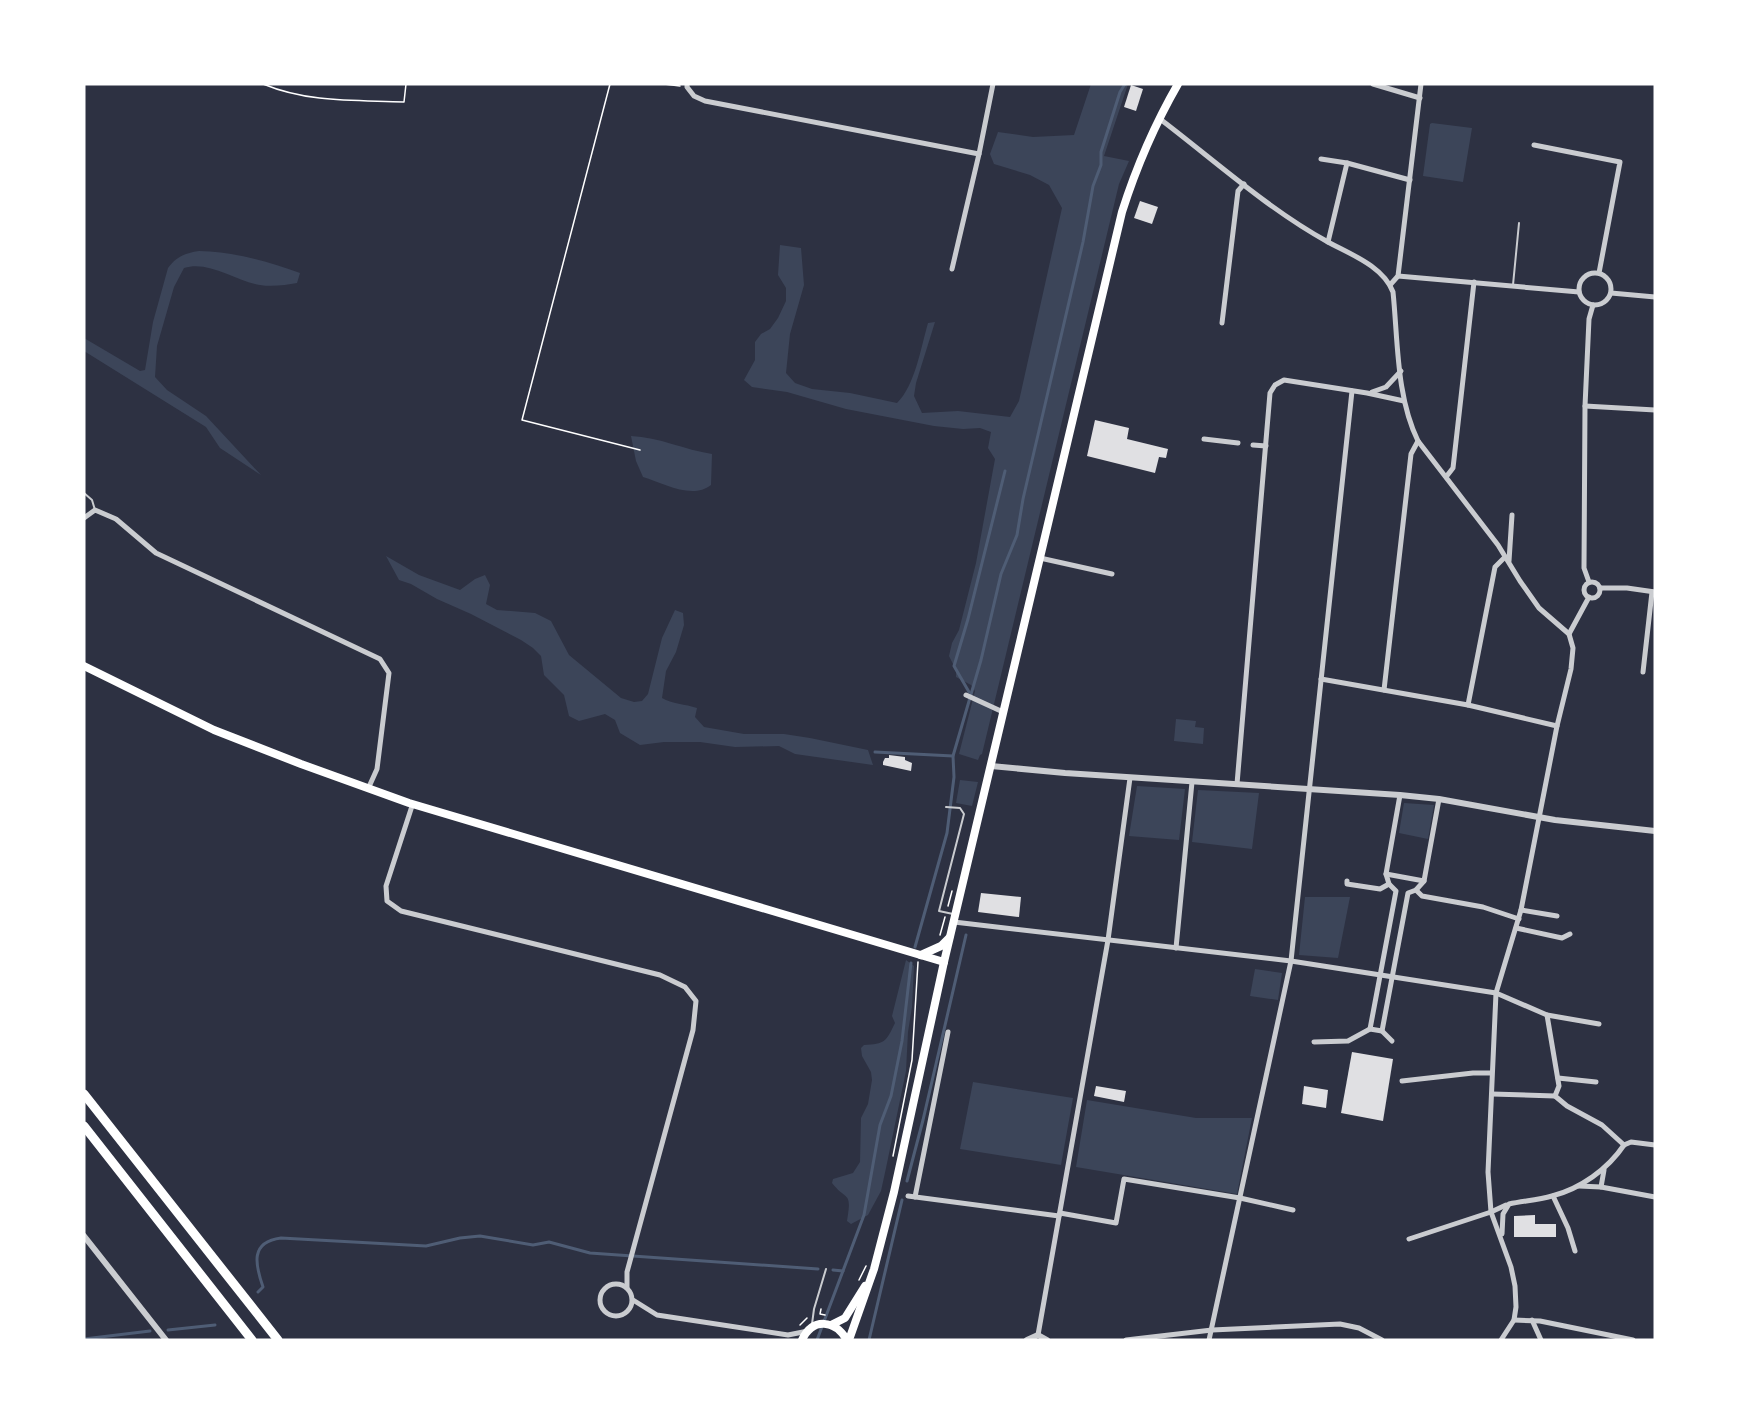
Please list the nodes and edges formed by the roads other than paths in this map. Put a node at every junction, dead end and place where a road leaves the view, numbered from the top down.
1 (993, 84) edge
2 (1178, 84) edge
3 (1373, 84) edge
4 (1421, 84) edge
5 (687, 86) edge
6 (1420, 98) junction
7 (1160, 119) junction
8 (1534, 145) dead end
9 (979, 154) junction
10 (1322, 159) dead end
11 (1347, 163) junction
12 (1410, 180) junction
13 (1244, 184) junction
14 (1520, 223) dead end
15 (1328, 242) junction
16 (952, 269) dead end
17 (1599, 273) junction
18 (1398, 276) junction
19 (1474, 282) junction
20 (1390, 285) junction
21 (1513, 285) junction
22 (1579, 292) junction
23 (1611, 293) junction
24 (1655, 297) edge
25 (1593, 305) junction
26 (1222, 323) dead end
27 (1401, 371) junction
28 (1352, 391) junction
29 (1367, 393) junction
30 (1404, 401) junction
31 (1585, 406) junction
32 (1655, 410) edge
33 (1204, 439) dead end
34 (1418, 441) junction
35 (1238, 443) dead end
36 (1253, 445) dead end
37 (1266, 446) junction
38 (1446, 477) junction
39 (84, 493) edge
40 (96, 510) junction
41 (1512, 515) dead end
42 (84, 518) edge
43 (1040, 558) junction
44 (1507, 559) junction
45 (1112, 574) dead end
46 (1589, 582) junction
47 (1600, 588) junction
48 (1654, 592) edge
49 (1589, 597) junction
50 (1569, 634) junction
51 (84, 666) edge
52 (1643, 672) dead end
53 (1321, 680) junction
54 (1384, 690) junction
55 (966, 695) dead end
56 (1468, 705) junction
57 (1002, 712) junction
58 (1557, 726) junction
59 (990, 766) junction
60 (1130, 778) junction
61 (1192, 782) junction
62 (1237, 784) junction
63 (368, 789) junction
64 (1310, 789) junction
65 (1400, 795) junction
66 (1439, 799) junction
67 (409, 803) junction
68 (946, 807) dead end
69 (1539, 817) junction
70 (1655, 831) edge
71 (1386, 874) junction
72 (1347, 881) dead end
73 (1424, 881) junction
74 (1389, 884) junction
75 (1416, 890) junction
76 (1396, 891) junction
77 (1408, 893) junction
78 (1521, 910) junction
79 (1557, 916) dead end
80 (955, 918) junction
81 (1519, 919) junction
82 (1516, 928) junction
83 (1570, 934) dead end
84 (950, 937) junction
85 (1108, 940) junction
86 (1176, 948) junction
87 (919, 956) junction
88 (1291, 961) junction
89 (944, 962) junction
90 (1381, 975) junction
91 (1393, 977) junction
92 (1496, 993) junction
93 (1547, 1015) junction
94 (1599, 1024) dead end
95 (1370, 1029) junction
96 (1383, 1031) junction
97 (948, 1032) dead end
98 (1392, 1041) dead end
99 (1314, 1042) dead end
100 (1491, 1073) junction
101 (1558, 1078) junction
102 (1402, 1081) dead end
103 (1596, 1082) dead end
104 (84, 1094) edge
105 (1492, 1094) junction
106 (1555, 1096) junction
107 (84, 1126) edge
108 (1624, 1145) junction
109 (1655, 1145) edge
110 (1604, 1170) junction
111 (1578, 1186) junction
112 (1600, 1187) junction
113 (908, 1196) dead end
114 (1553, 1196) junction
115 (915, 1197) junction
116 (1655, 1197) edge
117 (1240, 1198) junction
118 (1509, 1204) junction
119 (1293, 1210) dead end
120 (1491, 1212) junction
121 (1059, 1215) junction
122 (84, 1236) edge
123 (1409, 1239) dead end
124 (1503, 1242) junction
125 (1575, 1251) dead end
126 (826, 1269) dead end
127 (874, 1269) junction
128 (627, 1272) junction
129 (616, 1284) junction
130 (627, 1287) junction
131 (633, 1300) junction
132 (645, 1309) junction
133 (627, 1312) junction
134 (813, 1314) junction
135 (1514, 1320) junction
136 (1532, 1320) junction
137 (830, 1324) junction
138 (814, 1327) junction
139 (1212, 1330) junction
140 (788, 1335) junction
141 (1038, 1335) junction
142 (166, 1340) edge
143 (252, 1340) edge
144 (278, 1340) edge
145 (795, 1340) edge
146 (802, 1340) edge
147 (848, 1340) edge
148 (1027, 1340) edge
149 (1047, 1340) edge
150 (1126, 1340) edge
151 (1209, 1340) edge
152 (1382, 1340) edge
153 (1501, 1340) edge
154 (1541, 1340) edge
155 (1633, 1340) edge

1 - 9 street
2 - 7 main road
3 - 6 street
4 - 6 street
5 - 9 street
6 - 12 street
7 - 13 street
7 - 43 main road
8 - 17 street
9 - 16 street
10 - 11 street
11 - 12 street
11 - 15 street
12 - 18 street
13 - 15 street
13 - 26 street
14 - 21 lane
15 - 20 street
17 - 22 street
17 - 23 street
18 - 19 street
18 - 20 street
19 - 21 street
19 - 38 street
20 - 27 street
21 - 22 street
22 - 25 street
23 - 24 street
23 - 25 street
25 - 31 street
27 - 29 street
27 - 30 street
28 - 29 street
28 - 37 street
28 - 53 street
29 - 30 street
30 - 34 street
31 - 32 street
31 - 46 street
33 - 35 street
34 - 38 street
34 - 54 street
36 - 37 street
37 - 62 street
38 - 44 street
39 - 40 lane
40 - 42 street
40 - 63 street
41 - 44 street
43 - 45 street
43 - 57 main road
44 - 50 street
44 - 56 street
46 - 47 street
46 - 49 street
47 - 48 street
47 - 49 street
48 - 52 street
49 - 50 street
50 - 58 street
51 - 63 main road
53 - 54 street
53 - 64 street
54 - 56 street
55 - 57 street
56 - 58 street
57 - 59 main road
58 - 69 street
59 - 60 street
59 - 80 main road
60 - 61 street
60 - 85 street
61 - 62 street
61 - 86 street
62 - 64 street
63 - 67 main road
64 - 65 street
64 - 88 street
65 - 66 street
65 - 71 street
66 - 69 street
66 - 73 street
67 - 87 main road
67 - 128 street
68 - 80 lane
69 - 70 street
69 - 78 street
71 - 73 street
71 - 74 street
72 - 74 street
73 - 75 street
74 - 76 street
75 - 77 street
75 - 81 street
76 - 77 street
76 - 90 street
77 - 91 street
78 - 79 street
78 - 81 street
80 - 84 main road
80 - 85 street
81 - 82 street
82 - 83 street
82 - 92 street
84 - 87 main road
84 - 89 main road
85 - 86 street
85 - 121 street
86 - 88 street
87 - 89 main road
88 - 90 street
88 - 117 street
89 - 127 main road
90 - 91 street
90 - 95 street
91 - 92 street
91 - 96 street
92 - 93 street
92 - 100 street
93 - 94 street
93 - 101 street
95 - 96 street
95 - 99 street
96 - 98 street
97 - 115 street
100 - 102 street
100 - 105 street
101 - 103 street
101 - 106 street
104 - 144 highway
105 - 106 street
105 - 120 street
106 - 108 street
107 - 143 highway
108 - 109 street
108 - 110 street
110 - 111 street
110 - 112 street
111 - 112 street
111 - 114 street
112 - 116 street
113 - 115 street
114 - 118 street
114 - 125 street
115 - 121 street
117 - 119 street
117 - 121 street
117 - 139 street
118 - 120 street
118 - 124 street
120 - 123 street
120 - 124 street
121 - 141 street
122 - 142 street
124 - 135 street
126 - 134 lane
127 - 137 main road
127 - 147 main road
128 - 129 street
128 - 130 street
129 - 130 street
129 - 133 street
130 - 131 street
131 - 132 street
131 - 133 street
132 - 133 street
132 - 140 street
134 - 138 lane
134 - 138 lane
135 - 136 street
135 - 153 street
136 - 154 street
136 - 155 street
137 - 138 main road
137 - 147 main road
138 - 140 street
138 - 146 main road
139 - 150 street
139 - 151 street
139 - 152 street
140 - 145 street
141 - 148 street
141 - 149 street

